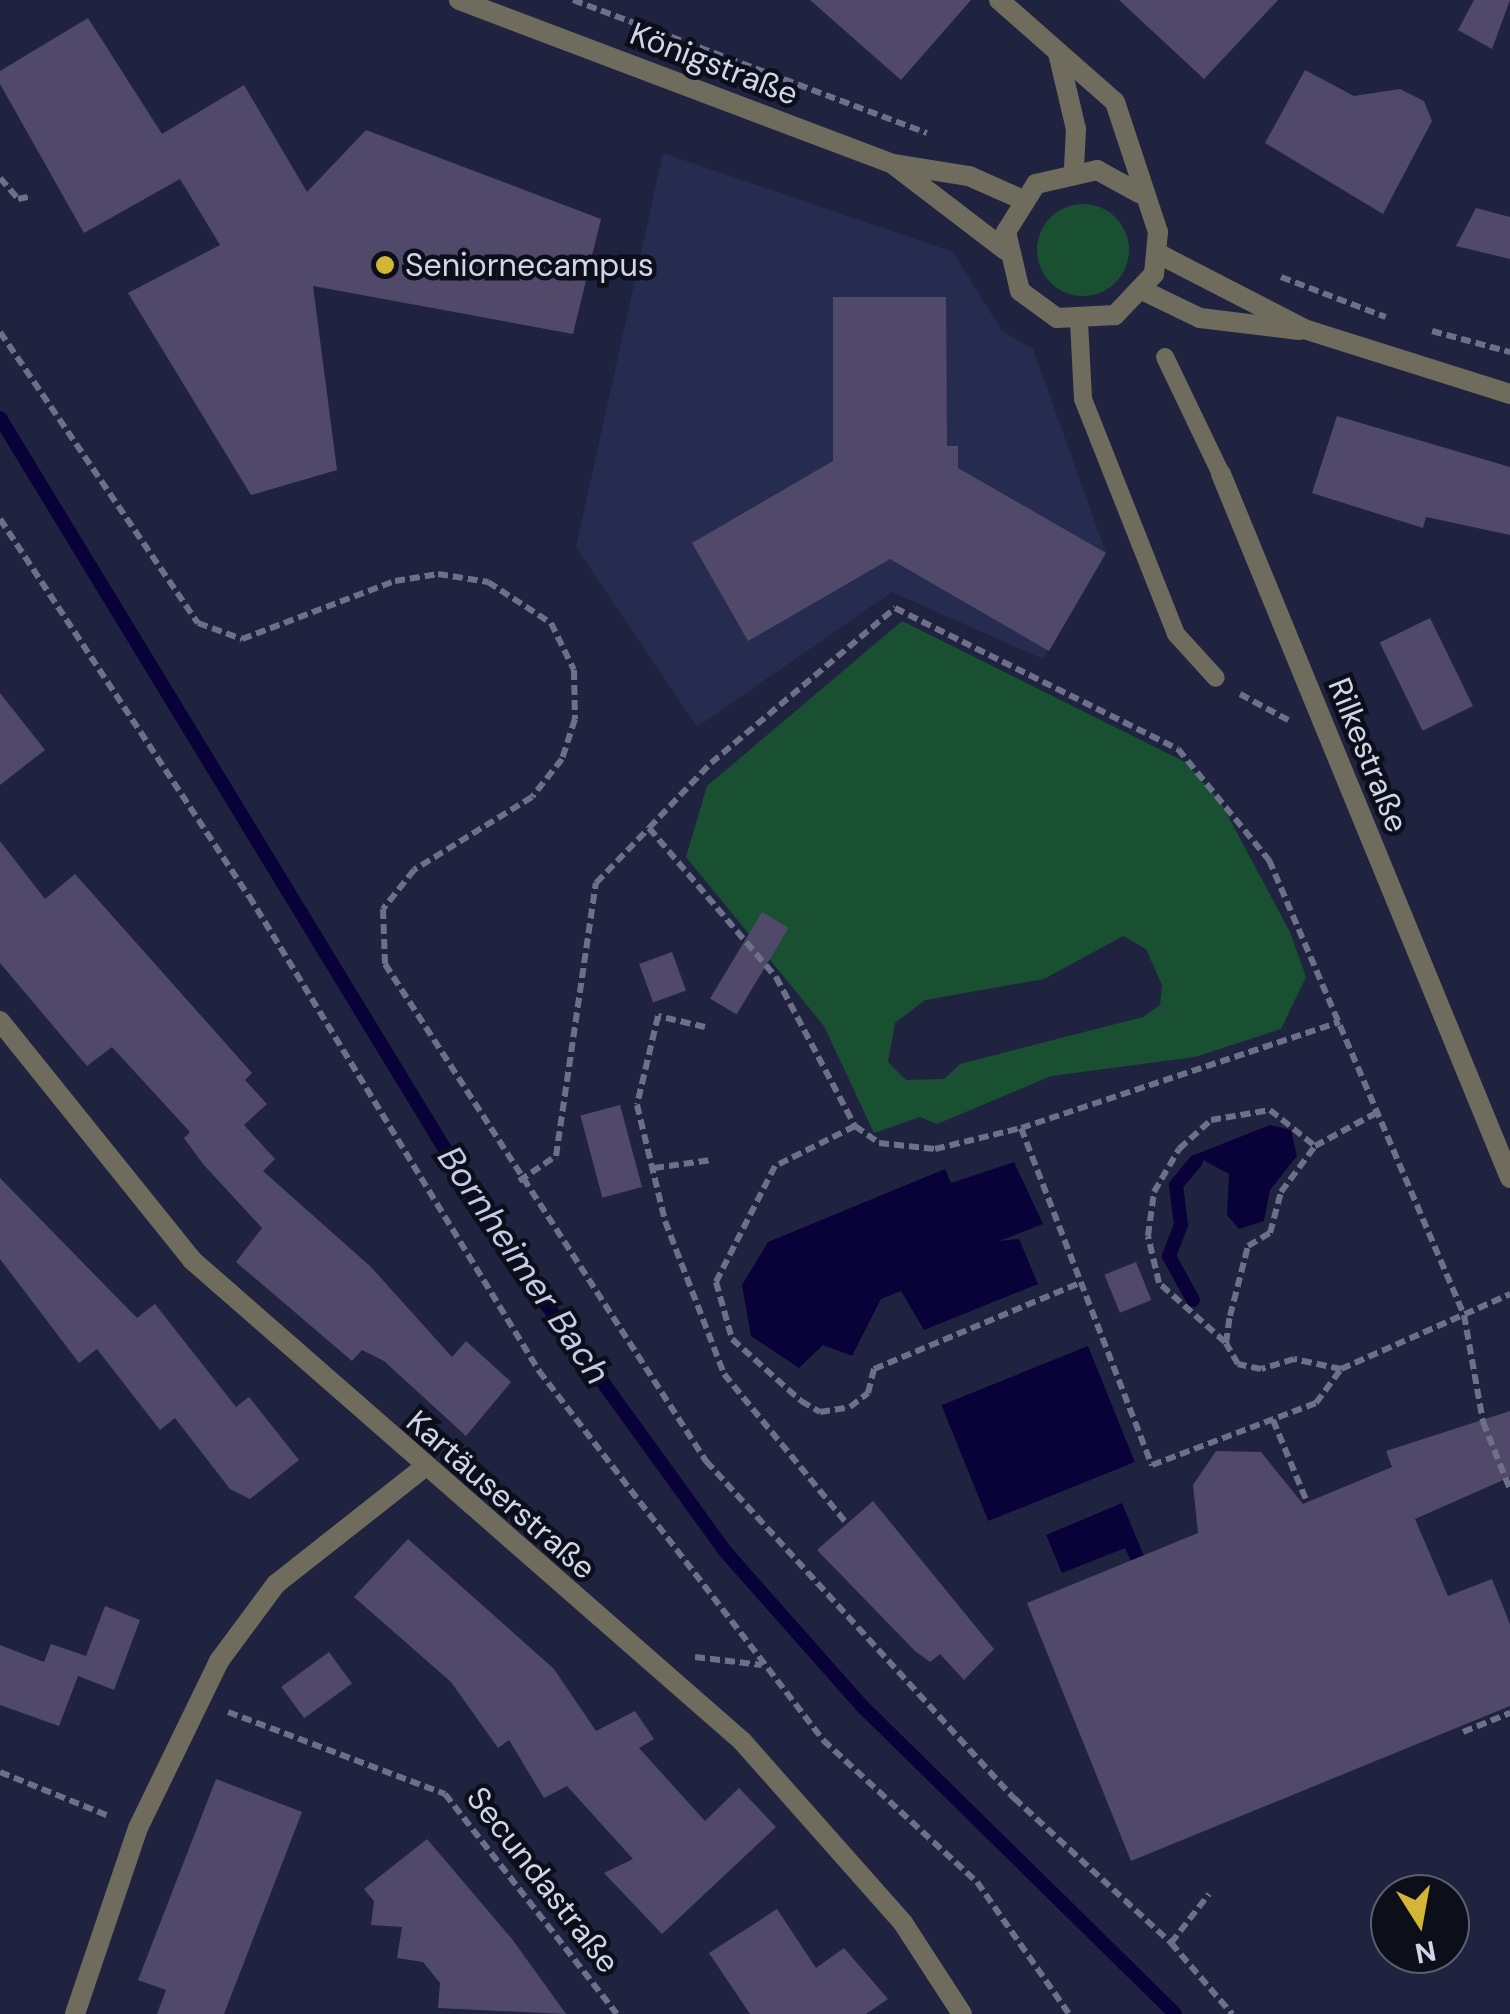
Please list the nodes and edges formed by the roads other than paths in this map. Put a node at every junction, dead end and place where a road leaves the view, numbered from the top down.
1 (458, 0) edge
2 (999, 0) edge
3 (1058, 53) junction
4 (893, 164) junction
5 (1074, 170) junction
6 (1139, 193) junction
7 (1021, 199) junction
8 (1005, 250) junction
9 (1159, 254) junction
10 (1144, 291) junction
11 (1079, 322) junction
12 (1304, 330) junction
13 (1165, 357) dead end
14 (1510, 394) edge
15 (1221, 474) joint
16 (1216, 678) road end
17 (0, 1021) edge
18 (1510, 1178) edge
19 (422, 1469) junction
20 (75, 2014) edge
21 (962, 2014) edge

1 - 4 street, Königstraße
2 - 3 street
3 - 5 street
3 - 6 street
4 - 7 street, Königstraße
4 - 8 street, Königstraße
5 - 6 street
5 - 7 street
6 - 9 street
7 - 8 street
8 - 11 street, Königstraße
9 - 10 street
9 - 12 street
10 - 11 street
10 - 12 street
11 - 16 lane
12 - 14 street
13 - 15 lane, Rilkestraße
15 - 18 street, Rilkestraße
17 - 19 street, Kartäuserstraße
19 - 20 street
19 - 21 street, Kartäuserstraße

